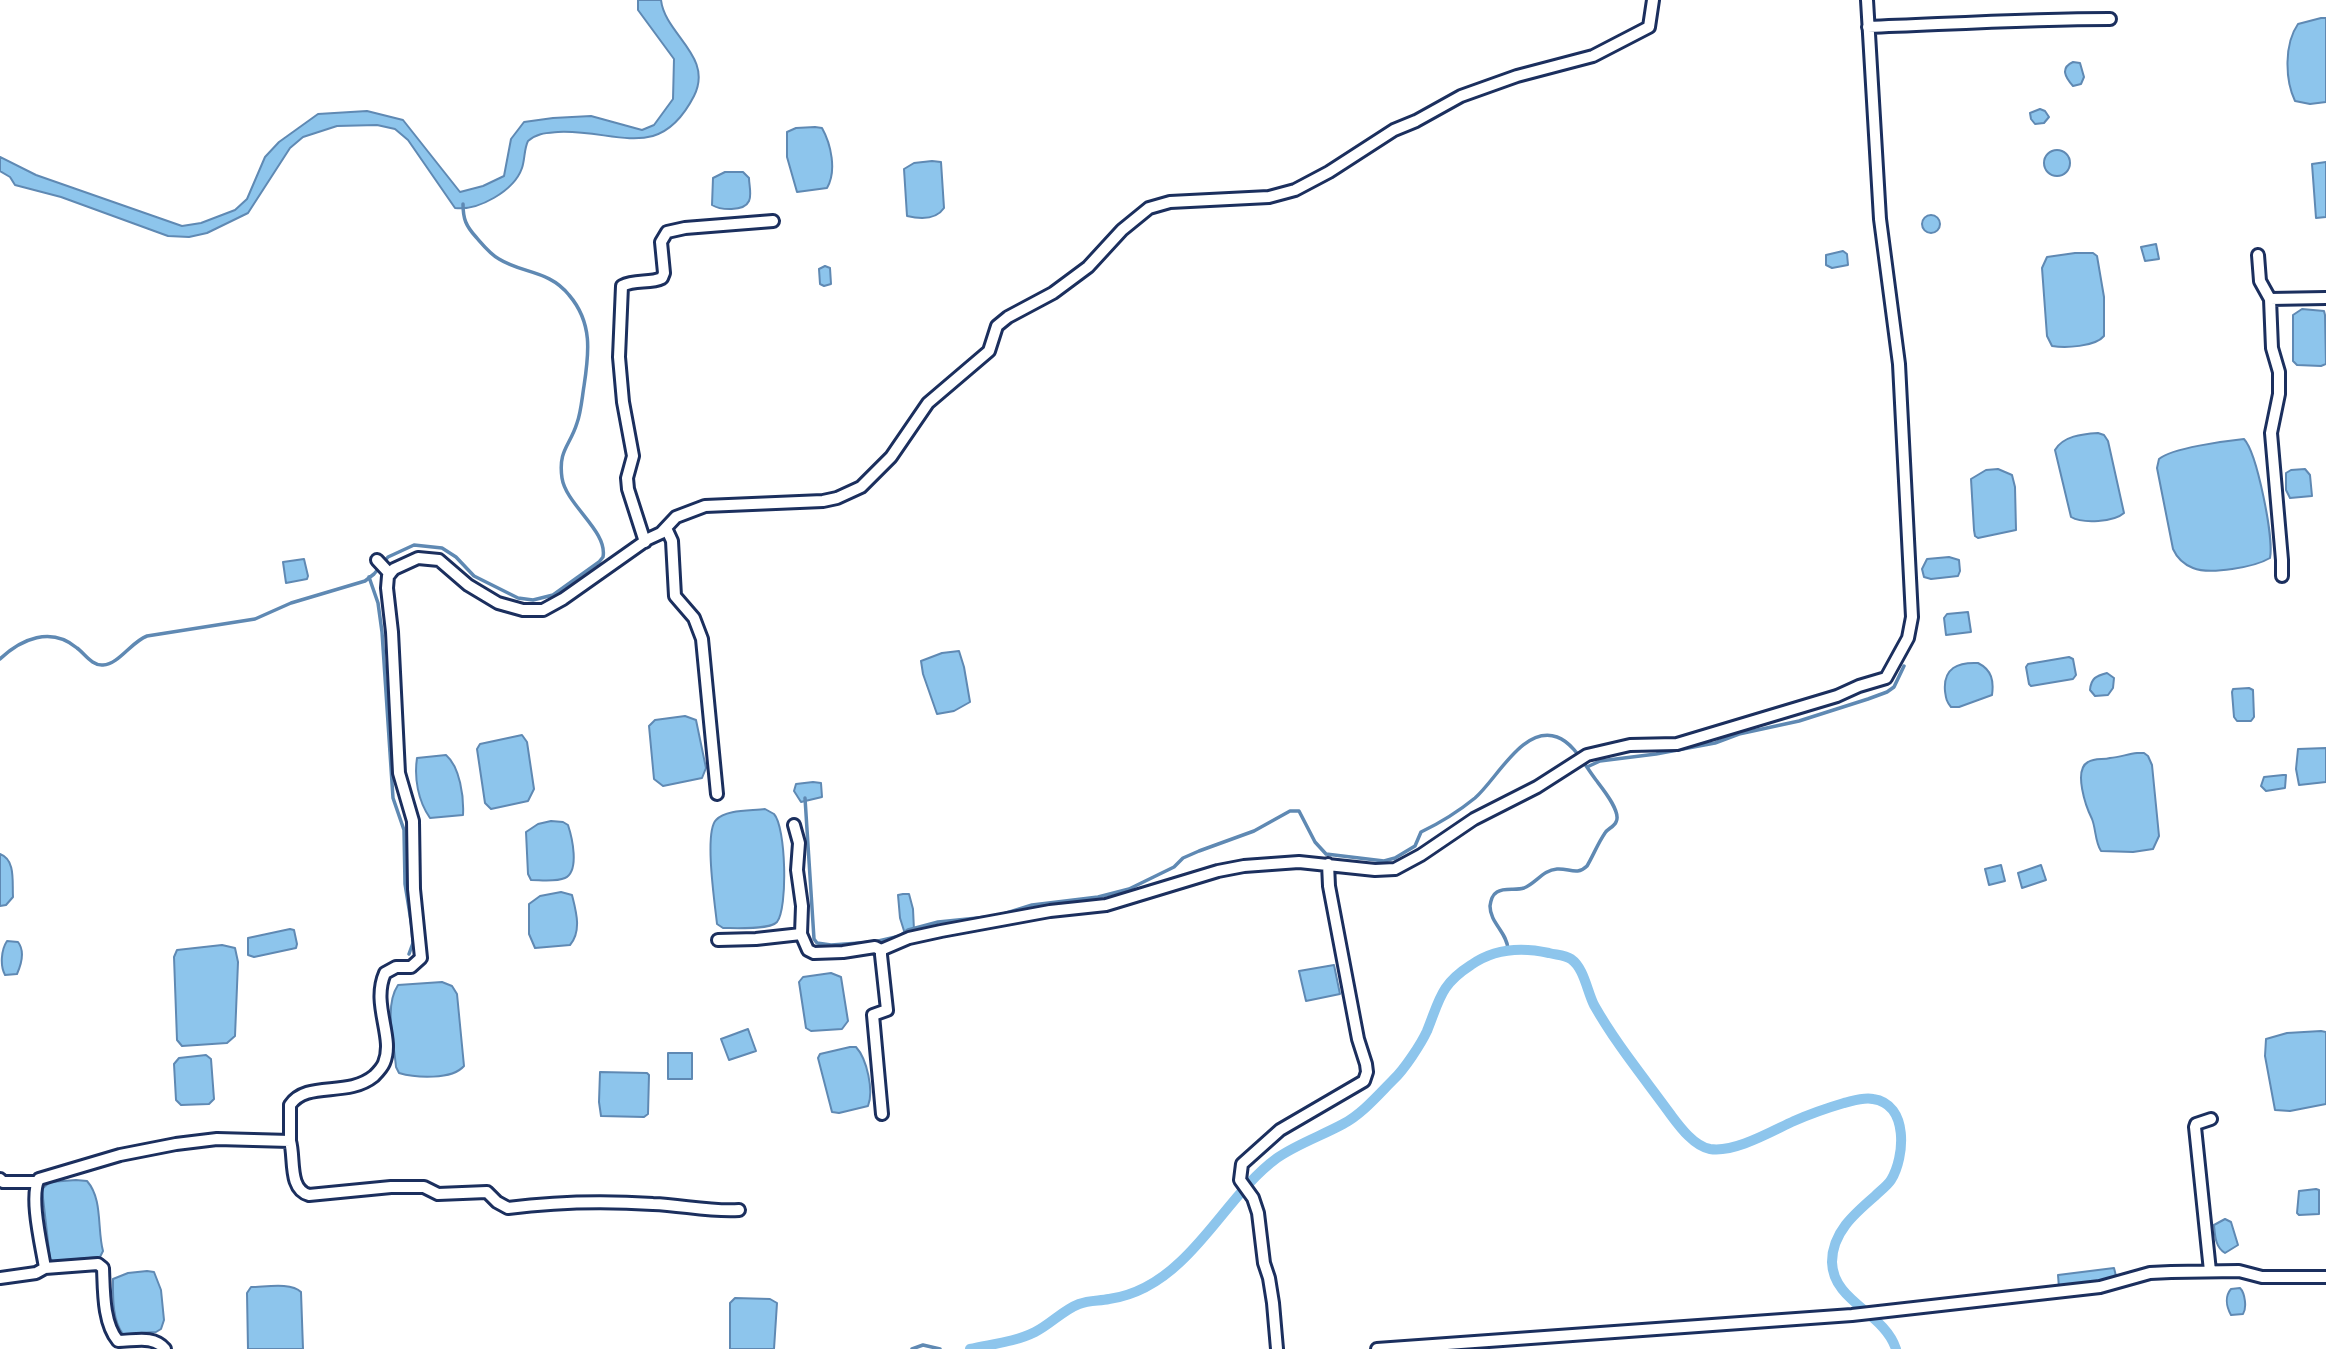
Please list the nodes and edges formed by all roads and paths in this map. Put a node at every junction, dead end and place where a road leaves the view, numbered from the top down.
1 (1653, 0) edge
2 (1867, 0) edge
3 (2110, 19) dead end
4 (1868, 27) junction
5 (773, 221) dead end
6 (2258, 256) dead end
7 (2326, 298) edge
8 (2270, 299) junction
9 (666, 528) junction
10 (645, 542) junction
11 (377, 560) dead end
12 (388, 572) junction
13 (2282, 576) dead end
14 (717, 794) dead end
15 (794, 825) dead end
16 (1328, 864) junction
17 (801, 934) junction
18 (718, 940) dead end
19 (881, 950) junction
20 (882, 1114) dead end
21 (2211, 1119) dead end
22 (290, 1141) junction
23 (0, 1179) edge
24 (37, 1182) junction
25 (739, 1210) dead end
26 (45, 1268) junction
27 (2210, 1271) junction
28 (2326, 1277) edge
29 (0, 1278) edge
30 (165, 1349) edge
31 (1277, 1349) edge
32 (1377, 1349) edge

1 - 9 street
2 - 4 street
3 - 4 street
4 - 16 street
5 - 10 street
6 - 8 street
7 - 8 street
8 - 13 street
9 - 10 street
9 - 14 street
10 - 12 street
11 - 12 street
12 - 22 street
15 - 17 street
16 - 19 street
16 - 31 street
17 - 18 street
17 - 19 street
19 - 20 street
21 - 27 street
22 - 24 street
22 - 25 street
23 - 24 street
24 - 26 street
26 - 29 street
26 - 30 street
27 - 28 street
27 - 32 street

